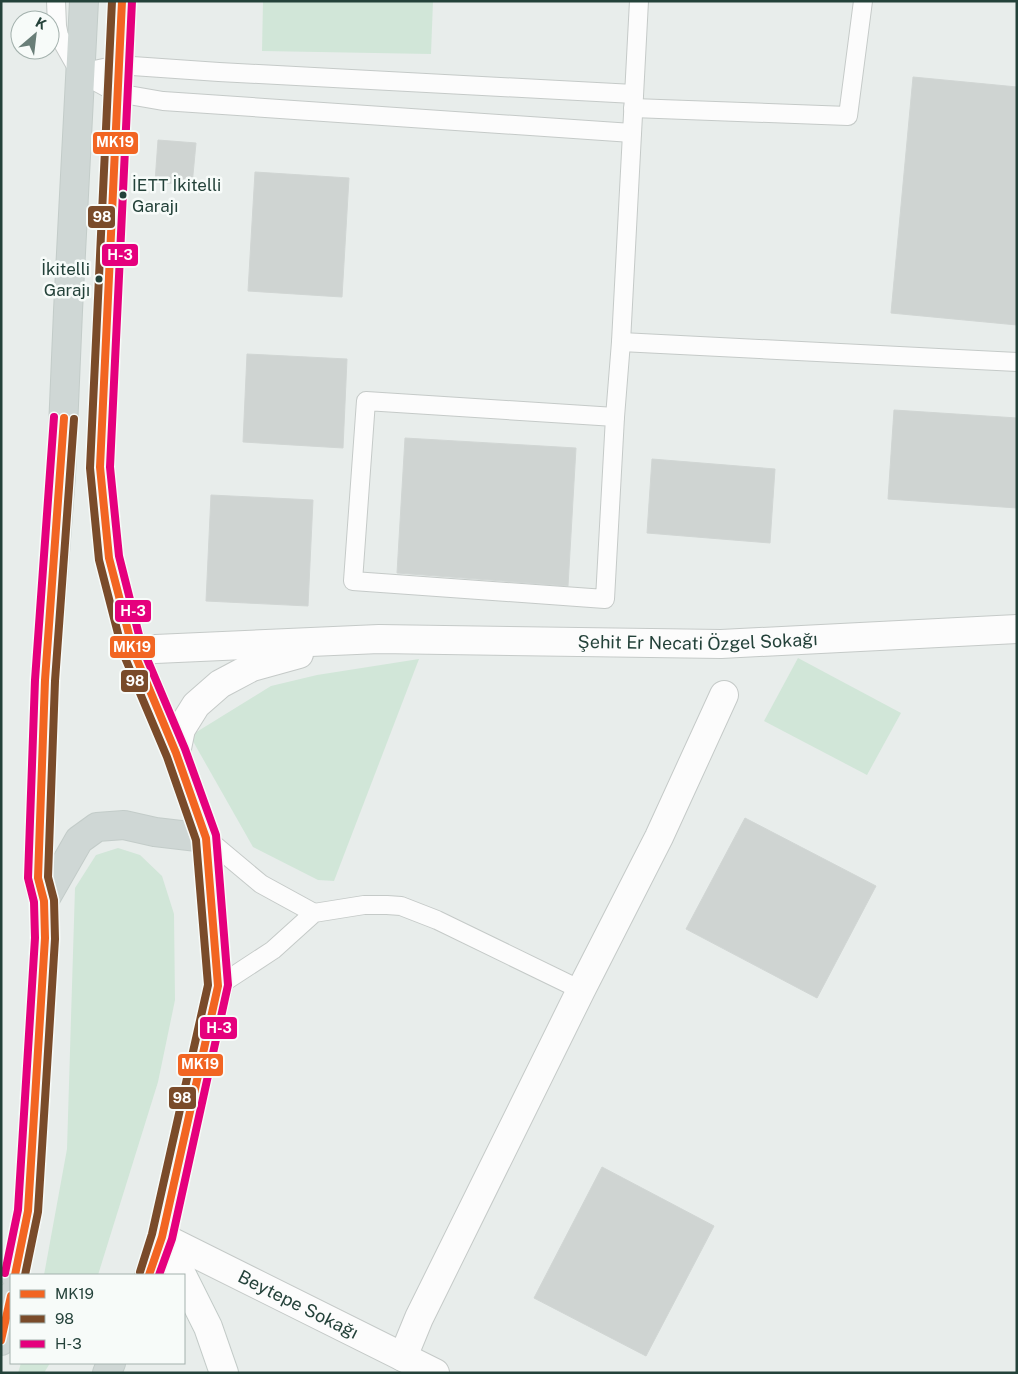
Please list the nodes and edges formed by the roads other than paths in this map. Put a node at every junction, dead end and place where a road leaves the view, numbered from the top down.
1 (56, 1) edge
2 (84, 1) edge
3 (122, 1) edge
4 (639, 1) edge
5 (863, 1) edge
6 (118, 65) junction
7 (80, 73) junction
8 (117, 93) junction
9 (634, 101) junction
10 (632, 133) junction
11 (621, 342) junction
12 (1017, 362) edge
13 (615, 417) junction
14 (1017, 630) edge
15 (379, 639) junction
16 (133, 650) junction
17 (724, 695) dead end
18 (176, 753) junction
19 (206, 838) junction
20 (44, 901) junction
21 (314, 912) junction
22 (218, 986) junction
23 (581, 990) junction
24 (162, 1237) junction
25 (15, 1274) edge
26 (149, 1274) edge
27 (181, 1274) edge
28 (185, 1281) edge
29 (10, 1300) edge
30 (1, 1341) edge
31 (403, 1357) junction
32 (224, 1373) edge
33 (435, 1373) edge

1 - 7 lane
2 - 7 main road
3 - 6 main road
4 - 9 lane
5 - 9 lane
6 - 7 lane
6 - 8 main road
6 - 9 lane
7 - 8 lane
7 - 20 main road
8 - 10 lane
8 - 16 main road
9 - 10 lane
10 - 11 lane
11 - 12 lane
11 - 13 lane
13 - 13 lane
14 - 15 street, Şehit Er Necati Özgel Sokağı
15 - 16 street
15 - 18 street
16 - 18 main road
17 - 23 street
18 - 19 main road
19 - 20 main road
19 - 21 lane
19 - 22 main road
20 - 25 main road
21 - 22 lane
21 - 23 lane
22 - 24 main road
23 - 31 street
24 - 26 main road
24 - 27 street
24 - 31 street, Beytepe Sokağı
28 - 32 street
29 - 30 main road
31 - 33 street, Beytepe Sokağı

